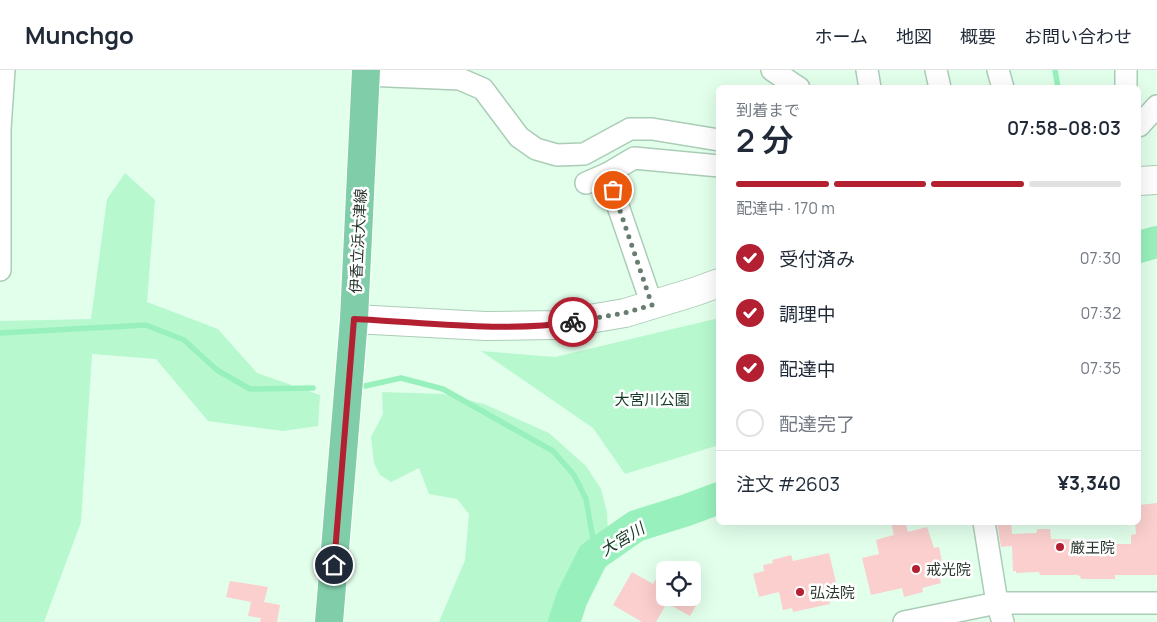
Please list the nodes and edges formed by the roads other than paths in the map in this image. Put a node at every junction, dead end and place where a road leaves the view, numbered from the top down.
1 (4, 70) edge
2 (772, 70) edge
3 (867, 70) edge
4 (936, 70) edge
5 (998, 70) edge
6 (1126, 70) edge
7 (366, 72) edge
8 (794, 85) edge
9 (870, 85) edge
10 (939, 85) edge
11 (1002, 85) edge
12 (1126, 85) edge
13 (1157, 106) edge
14 (1141, 124) edge
15 (716, 140) edge
16 (716, 166) edge
17 (607, 174) junction
18 (1157, 180) edge
19 (1141, 181) edge
20 (586, 184) dead end
21 (0, 270) edge
22 (716, 284) edge
23 (652, 305) junction
24 (354, 319) junction
25 (985, 525) edge
26 (1157, 603) edge
27 (1000, 612) edge
28 (329, 622) edge
29 (904, 622) edge

1 - 21 street
2 - 8 street
3 - 9 street
4 - 10 street
5 - 11 street
6 - 12 street
7 - 15 street
7 - 24 main road, 伊香立浜大津線
13 - 14 street
16 - 17 street
17 - 20 street
17 - 23 street
18 - 19 street
22 - 23 street
23 - 24 street
24 - 28 main road, 伊香立浜大津線
25 - 27 street
26 - 27 street
27 - 29 street

